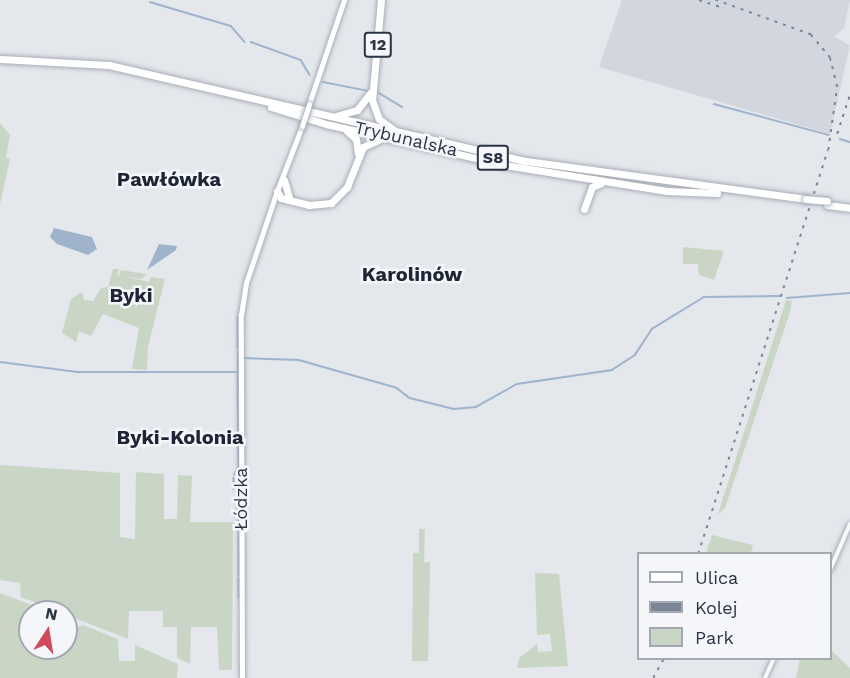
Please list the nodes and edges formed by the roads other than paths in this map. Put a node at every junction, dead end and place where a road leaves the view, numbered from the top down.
1 (344, 0) edge
2 (381, 0) edge
3 (0, 61) edge
4 (372, 90) junction
5 (271, 107) junction
6 (309, 108) junction
7 (302, 126) junction
8 (341, 128) junction
9 (412, 137) junction
10 (397, 142) junction
11 (358, 157) junction
12 (575, 177) junction
13 (284, 180) joint
14 (607, 182) junction
15 (717, 193) junction
16 (279, 196) junction
17 (806, 201) junction
18 (850, 206) edge
19 (850, 524) edge
20 (832, 568) edge
21 (773, 660) edge
22 (242, 678) edge
23 (765, 678) edge

1 - 6 main road, Łódzka
2 - 4 highway, 12
3 - 5 highway, Trybunalska / S8
3 - 6 highway, Trybunalska / S8
4 - 6 highway
4 - 9 highway, 12
5 - 8 highway
5 - 15 highway, Trybunalska / S8
6 - 7 main road, Łódzka, bridge
6 - 9 highway, Trybunalska / S8
7 - 13 main road, Łódzka
7 - 16 main road, Łódzka
8 - 10 highway
8 - 11 highway
9 - 17 highway, Trybunalska / S8
10 - 11 highway
10 - 12 highway
11 - 16 highway
12 - 14 highway
12 - 14 highway
13 - 16 highway
14 - 15 highway
15 - 17 highway, Trybunalska / S8
16 - 22 main road, Łódzka
17 - 18 highway, Trybunalska / S8, bridge
19 - 20 street
21 - 23 street

